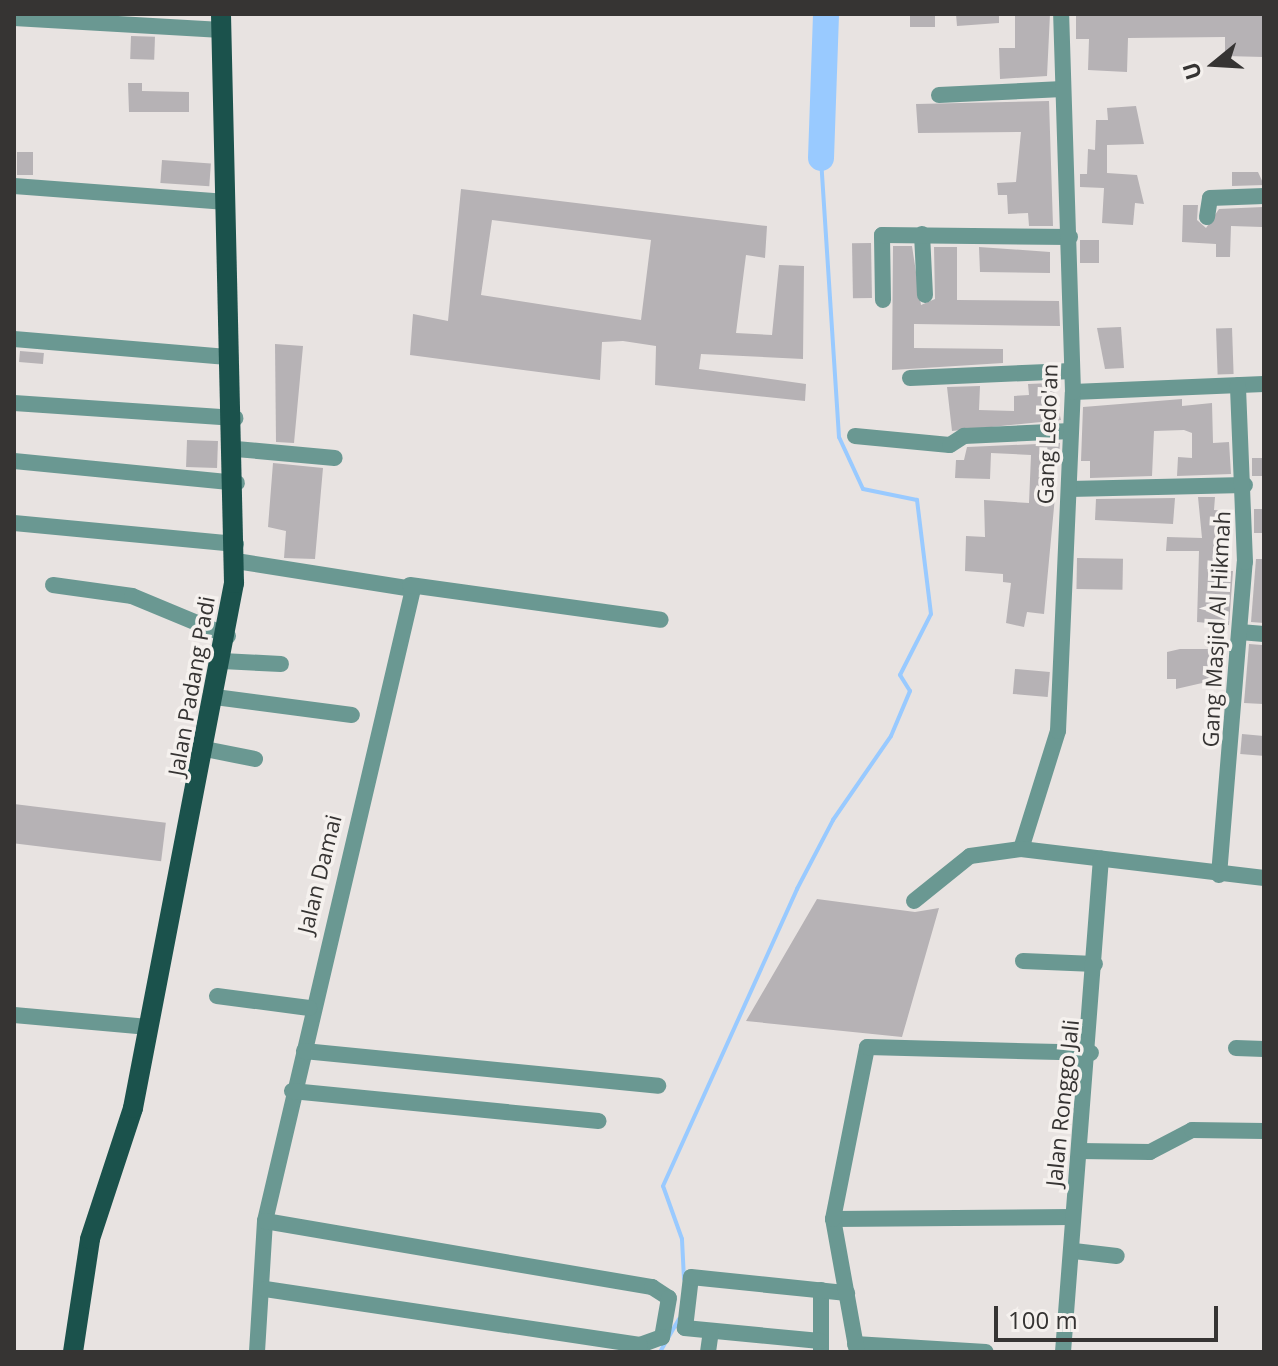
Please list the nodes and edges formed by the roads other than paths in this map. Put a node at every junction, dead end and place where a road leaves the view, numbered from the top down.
1 (1061, 14) edge
2 (14, 18) edge
3 (222, 22) edge
4 (1063, 89) junction
5 (939, 95) dead end
6 (14, 186) edge
7 (1264, 196) edge
8 (226, 202) junction
9 (1207, 217) dead end
10 (922, 234) junction
11 (1070, 237) junction
12 (925, 295) dead end
13 (883, 300) dead end
14 (14, 339) edge
15 (230, 357) junction
16 (1072, 371) junction
17 (910, 378) dead end
18 (1264, 384) edge
19 (1238, 385) junction
20 (1073, 392) junction
21 (14, 403) edge
22 (235, 418) junction
23 (1071, 431) junction
24 (855, 436) dead end
25 (236, 449) junction
26 (335, 458) dead end
27 (14, 461) edge
28 (237, 483) junction
29 (1245, 485) junction
30 (1069, 489) junction
31 (14, 523) edge
32 (236, 552) junction
33 (53, 585) dead end
34 (410, 585) junction
35 (661, 620) dead end
36 (1240, 632) junction
37 (1264, 634) edge
38 (228, 636) junction
39 (222, 661) junction
40 (281, 664) dead end
41 (215, 697) junction
42 (352, 715) dead end
43 (205, 749) junction
44 (255, 759) dead end
45 (1021, 849) junction
46 (1101, 858) junction
47 (1219, 875) junction
48 (1264, 878) edge
49 (914, 901) dead end
50 (1023, 961) dead end
51 (1095, 964) junction
52 (217, 996) dead end
53 (309, 1008) junction
54 (14, 1015) edge
55 (148, 1027) junction
56 (1236, 1048) dead end
57 (1264, 1049) edge
58 (304, 1051) junction
59 (1091, 1053) junction
60 (658, 1086) dead end
61 (292, 1091) junction
62 (599, 1121) dead end
63 (1264, 1131) edge
64 (1080, 1151) junction
65 (1073, 1217) junction
66 (833, 1219) junction
67 (265, 1221) junction
68 (1074, 1251) junction
69 (1117, 1256) dead end
70 (265, 1289) junction
71 (821, 1290) junction
72 (847, 1293) junction
73 (711, 1331) junction
74 (821, 1346) edge
75 (856, 1348) edge
76 (73, 1352) edge
77 (257, 1352) edge
78 (708, 1352) edge
79 (986, 1352) edge
80 (1063, 1352) edge

1 - 4 street, Gang Ledo'an
2 - 3 street
3 - 8 main road, Jalan Padang Padi
4 - 5 street
4 - 11 street, Gang Ledo'an
6 - 8 street
7 - 9 street
8 - 15 main road, Jalan Padang Padi
10 - 11 street
10 - 12 street
10 - 13 street
11 - 16 street, Gang Ledo'an
14 - 15 street
15 - 22 main road, Jalan Padang Padi
16 - 17 street
16 - 20 street, Gang Ledo'an
18 - 19 street
19 - 20 street
19 - 29 street, Gang Masjid Al Hikmah
20 - 23 street, Gang Ledo'an
21 - 22 street
22 - 25 main road, Jalan Padang Padi
23 - 24 street
23 - 30 street, Gang Ledo'an
25 - 26 street
25 - 28 main road, Jalan Padang Padi
27 - 28 street
28 - 32 main road, Jalan Padang Padi
29 - 30 street
29 - 36 street, Gang Masjid Al Hikmah
30 - 45 street, Gang Ledo'an
31 - 32 street
32 - 34 street
32 - 38 main road, Jalan Padang Padi
33 - 38 street
34 - 35 street
34 - 53 street, Jalan Damai
36 - 37 street
36 - 47 street, Gang Masjid Al Hikmah
38 - 39 main road, Jalan Padang Padi
39 - 40 street
39 - 41 main road, Jalan Padang Padi
41 - 42 street
41 - 43 main road, Jalan Padang Padi
43 - 44 street
43 - 55 main road, Jalan Padang Padi
45 - 46 street
45 - 49 street
46 - 47 street
46 - 51 street, Jalan Ronggo Jali
47 - 48 street
50 - 51 street
51 - 59 street, Jalan Ronggo Jali
52 - 53 street
53 - 58 street, Jalan Damai
54 - 55 street
55 - 76 main road, Jalan Padang Padi
56 - 57 street
58 - 60 street
58 - 61 street, Jalan Damai
59 - 64 street, Jalan Ronggo Jali
59 - 66 street
61 - 62 street
61 - 67 street, Jalan Damai
63 - 64 street
64 - 65 street, Jalan Ronggo Jali
65 - 66 street
65 - 68 street, Jalan Ronggo Jali
66 - 72 street
67 - 70 street, Jalan Damai
67 - 70 street
68 - 69 street
68 - 80 street, Jalan Ronggo Jali
70 - 77 street, Jalan Damai
71 - 72 street
71 - 73 street
71 - 74 street
72 - 75 street
73 - 74 street
73 - 78 street
75 - 79 street

